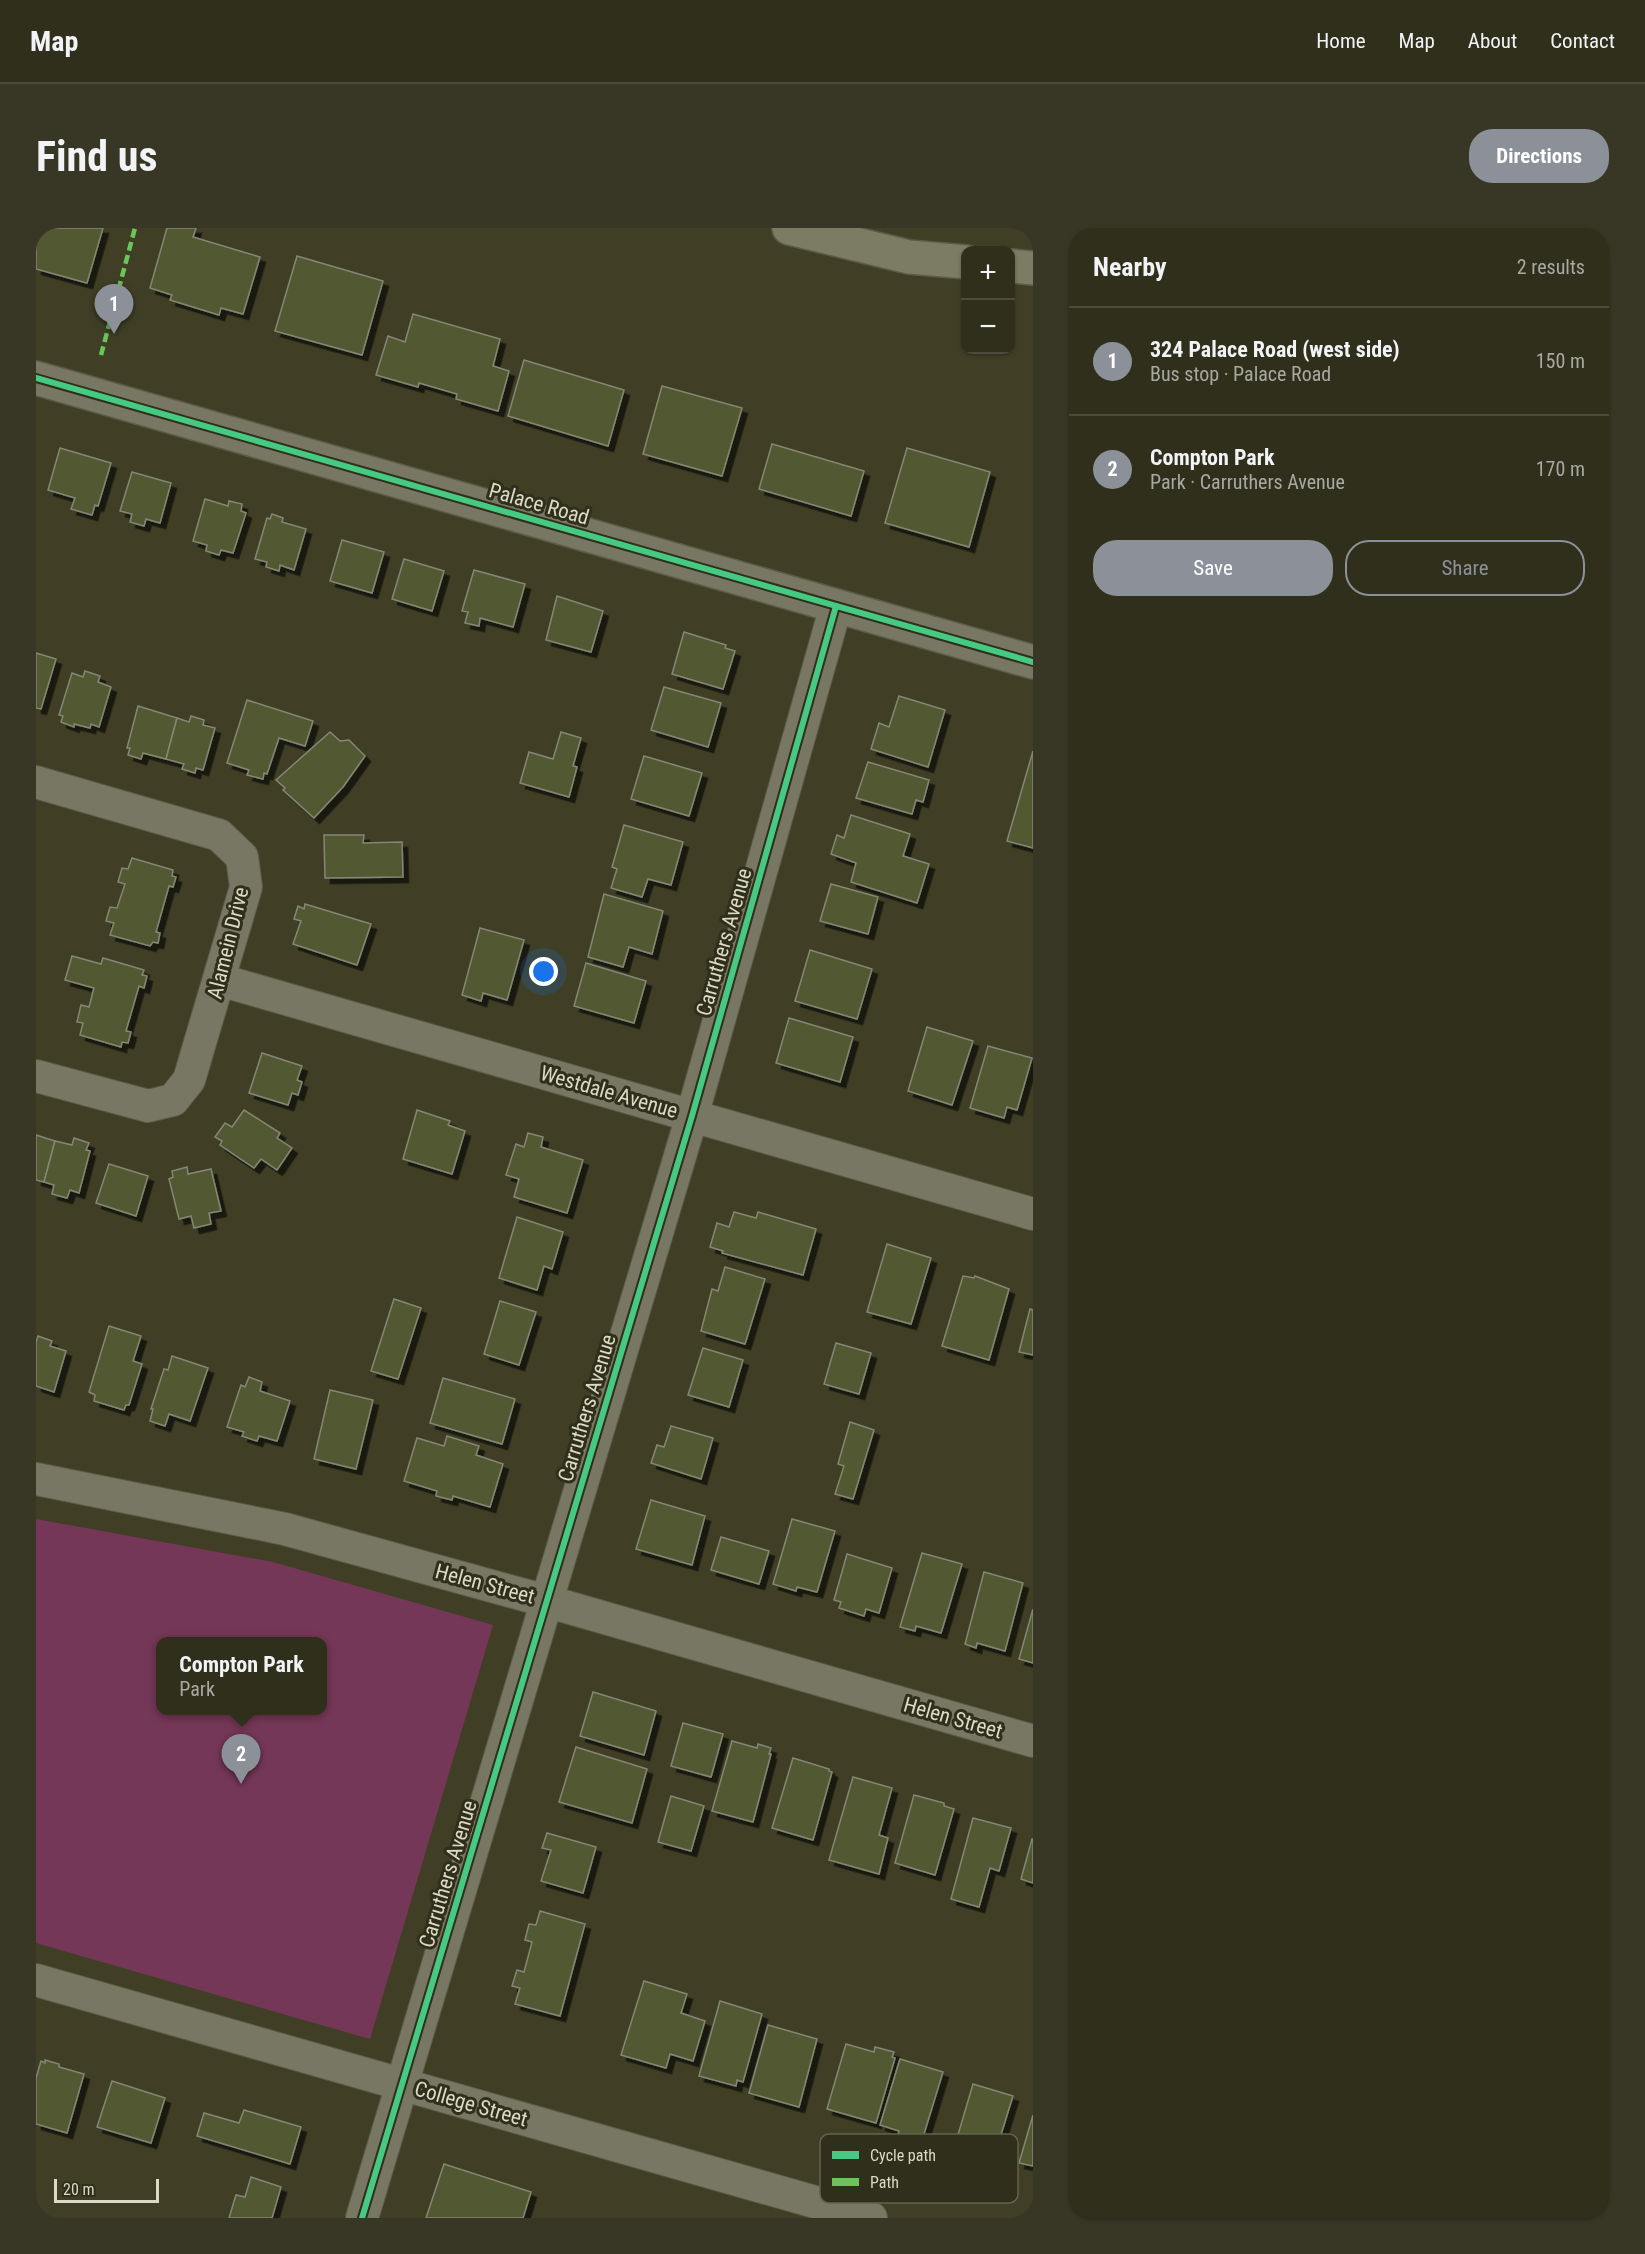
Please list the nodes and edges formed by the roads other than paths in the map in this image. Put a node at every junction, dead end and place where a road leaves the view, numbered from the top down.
1 (789, 228) edge
2 (961, 262) edge
3 (1015, 266) edge
4 (1033, 268) edge
5 (36, 378) edge
6 (836, 606) junction
7 (1033, 662) edge
8 (36, 782) edge
9 (220, 980) junction
10 (36, 1076) edge
11 (692, 1116) junction
12 (1033, 1214) edge
13 (36, 1479) edge
14 (546, 1601) junction
15 (1033, 1741) edge
16 (36, 1980) edge
17 (402, 2084) junction
18 (362, 2218) edge
19 (871, 2218) edge

1 - 2 main road
3 - 4 main road
5 - 6 street, Palace Road
6 - 7 street, Palace Road
6 - 11 street, Carruthers Avenue
8 - 9 street, Alamein Drive
9 - 10 street, Alamein Drive
9 - 11 street, Westdale Avenue
11 - 12 street, Westdale Avenue
11 - 14 street, Carruthers Avenue
13 - 14 street, Helen Street
14 - 15 street, Helen Street
14 - 17 street, Carruthers Avenue
16 - 17 street, College Street
17 - 18 street, Carruthers Avenue
17 - 19 street, College Street

